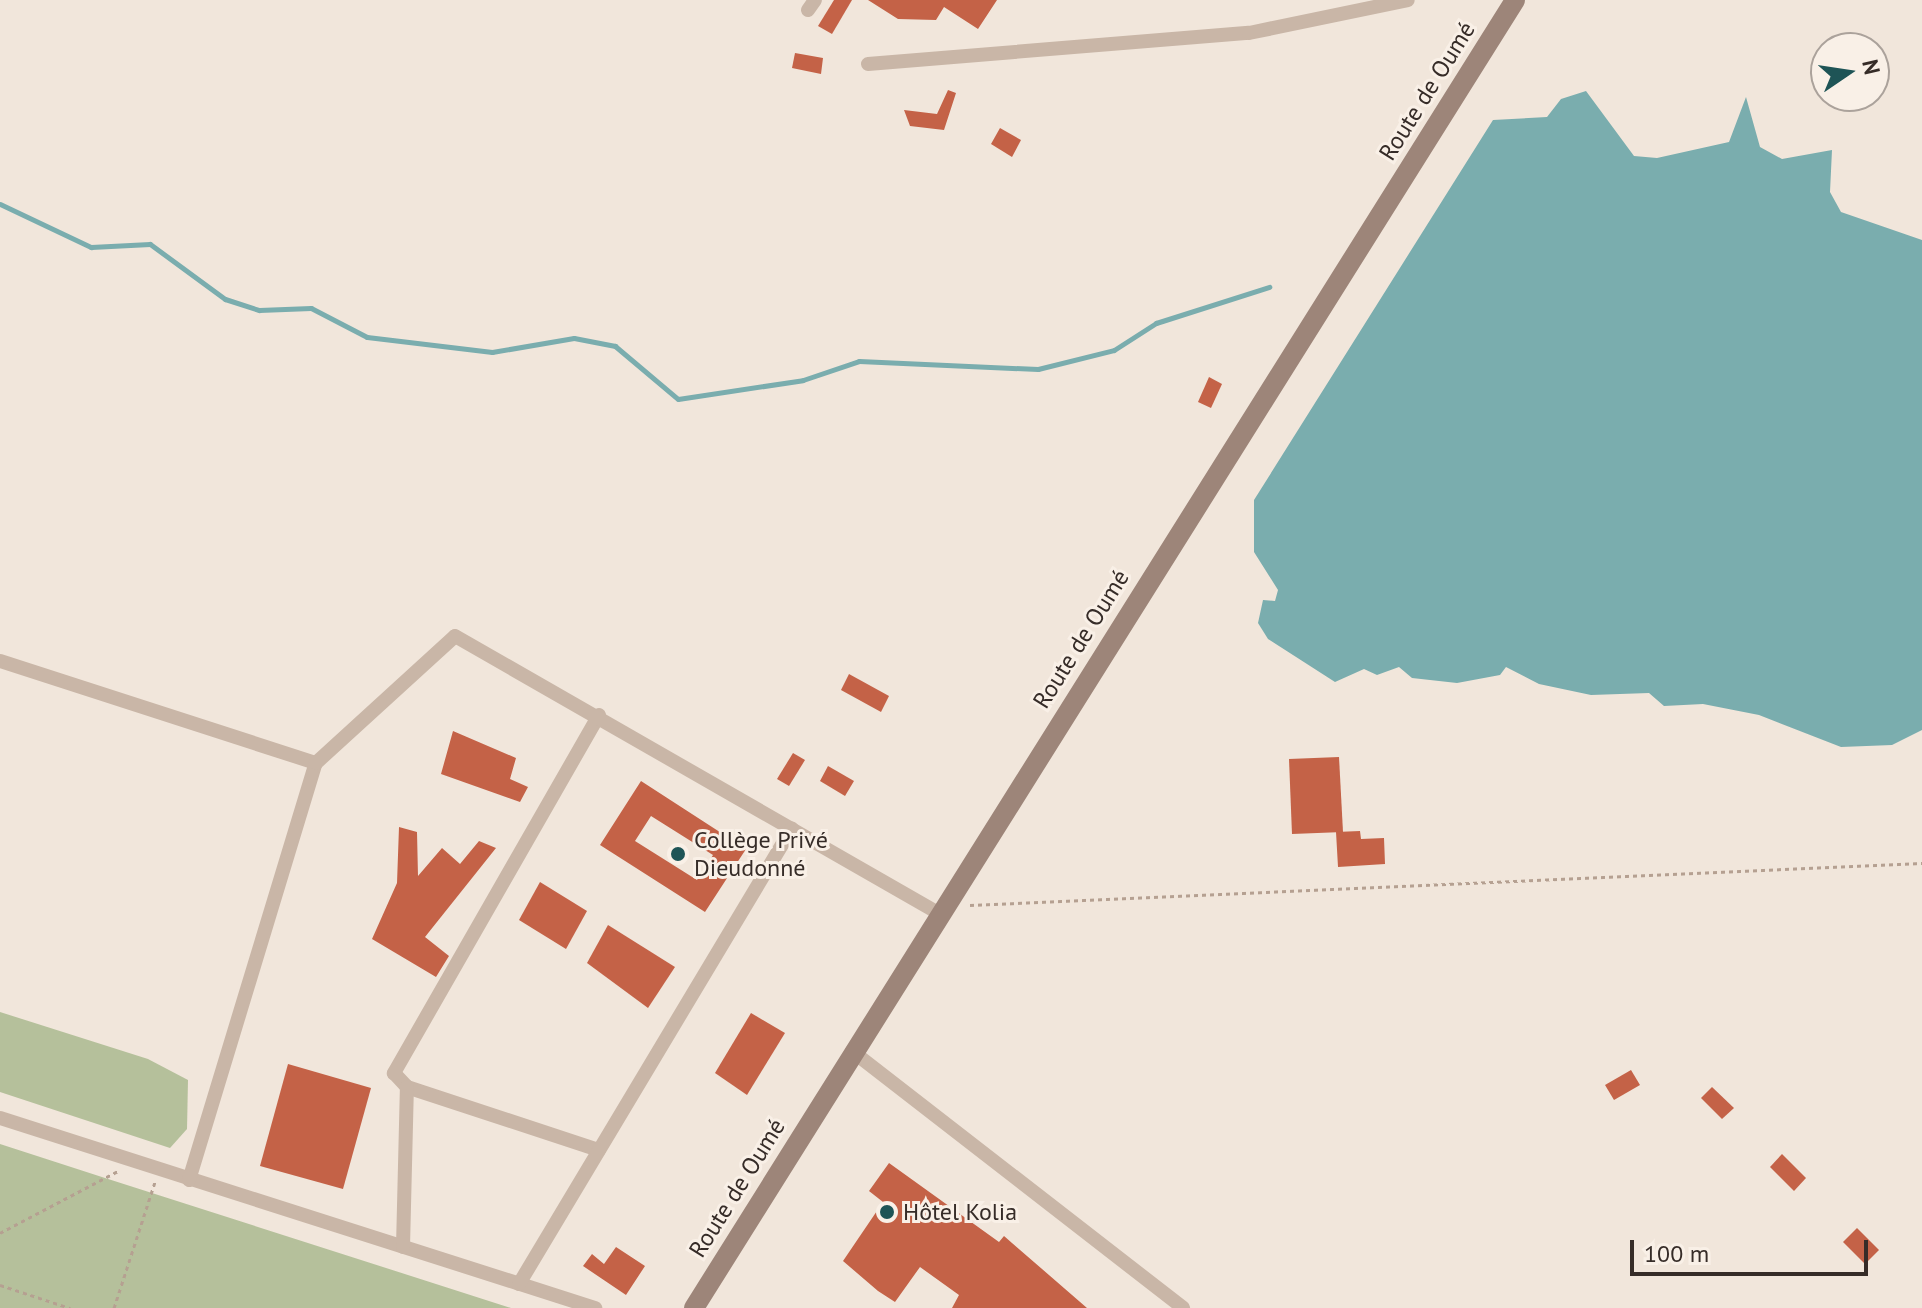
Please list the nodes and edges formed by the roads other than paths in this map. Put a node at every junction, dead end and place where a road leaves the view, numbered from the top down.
1 (1408, 0) edge
2 (1513, 1) edge
3 (868, 64) dead end
4 (0, 661) edge
5 (599, 715) junction
6 (316, 763) junction
7 (792, 828) junction
8 (943, 910) junction
9 (852, 1051) junction
10 (407, 1087) junction
11 (0, 1118) edge
12 (599, 1150) junction
13 (189, 1180) junction
14 (403, 1247) junction
15 (519, 1284) junction
16 (595, 1308) edge
17 (694, 1308) edge
18 (1183, 1308) edge

1 - 3 street
2 - 8 main road, Route de Oumé
4 - 6 street
5 - 6 street
5 - 7 street
5 - 10 street
6 - 13 street
7 - 8 street
7 - 12 street
8 - 9 main road, Route de Oumé
9 - 17 main road, Route de Oumé
9 - 18 street
10 - 12 street
10 - 14 street
11 - 13 street
12 - 15 street
13 - 14 street
14 - 15 street
15 - 16 street

